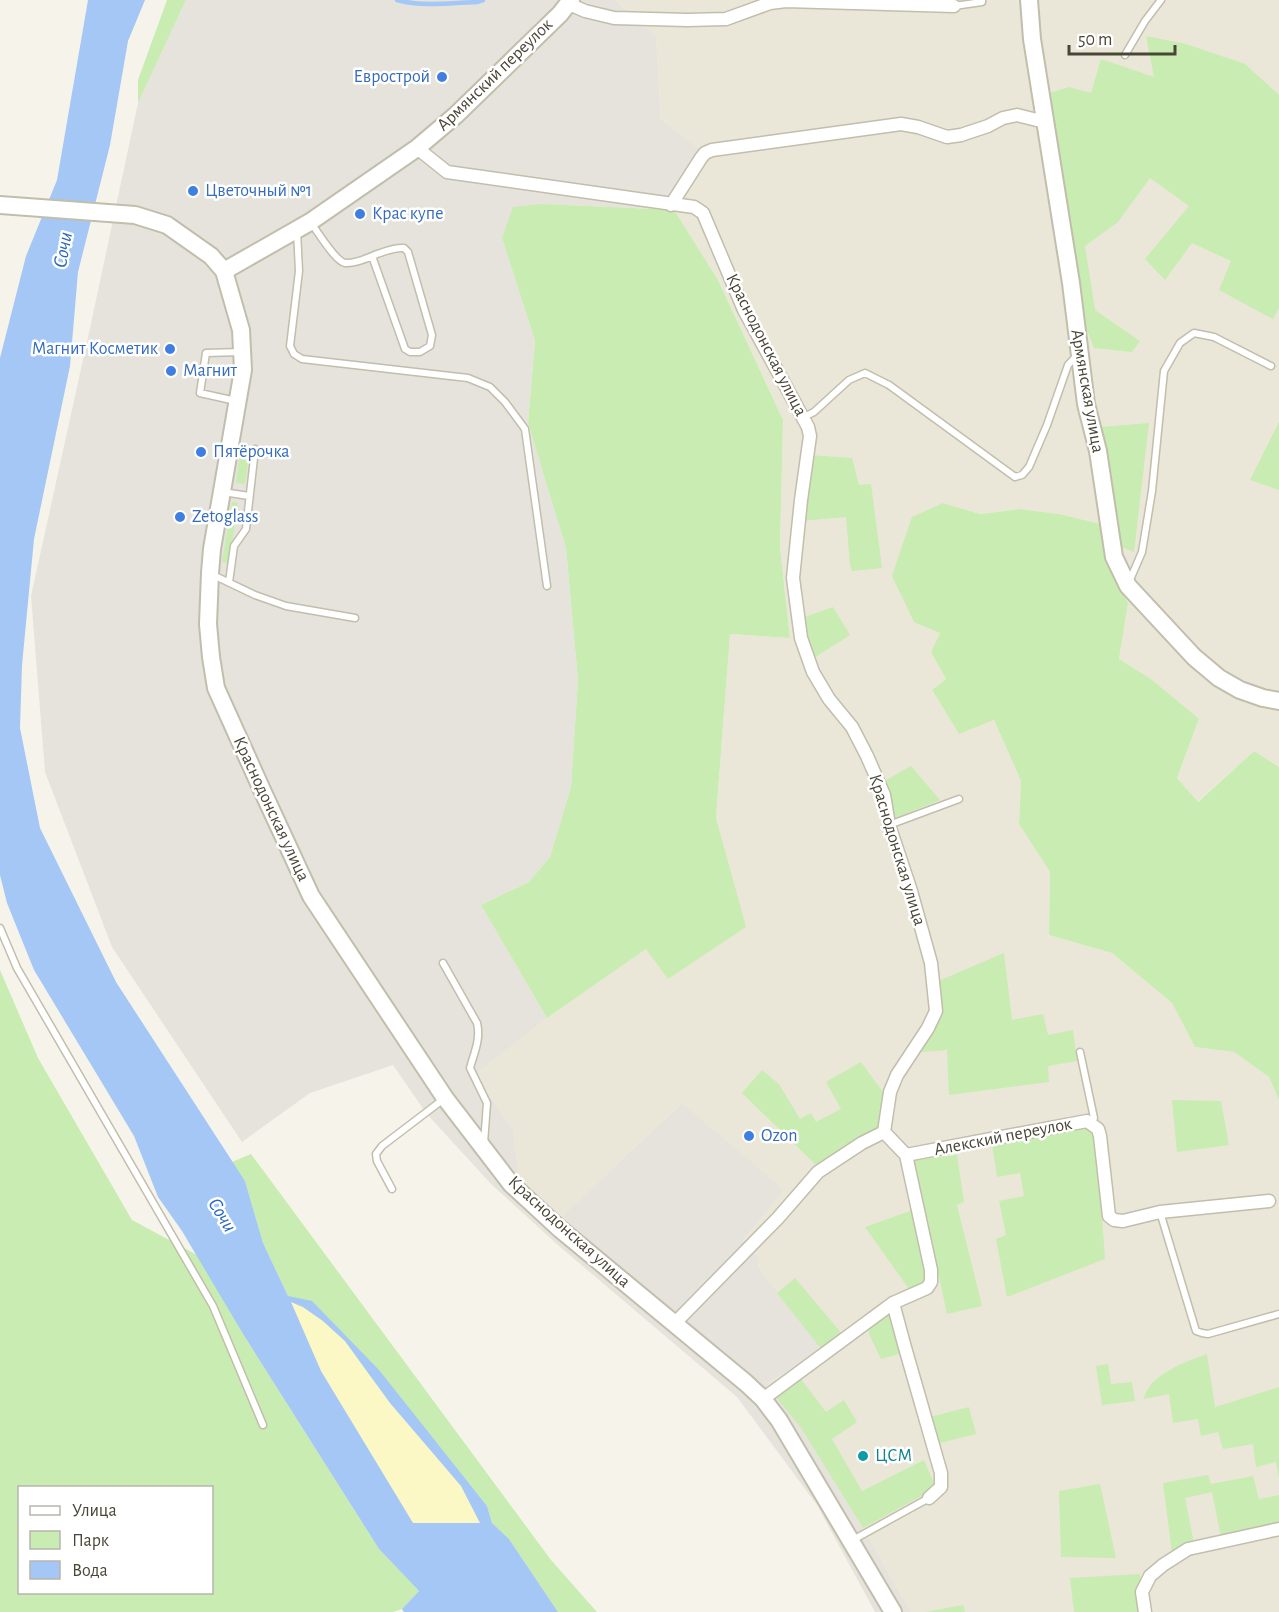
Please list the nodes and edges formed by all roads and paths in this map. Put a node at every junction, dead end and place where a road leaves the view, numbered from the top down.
1 (982, 0) edge
2 (1029, 0) edge
3 (1161, 0) edge
4 (570, 2) edge
5 (954, 6) joint
6 (1125, 55) dead end
7 (1045, 122) junction
8 (417, 148) junction
9 (671, 204) junction
10 (0, 205) edge
11 (304, 226) junction
12 (372, 256) junction
13 (224, 271) junction
14 (242, 352) junction
15 (1080, 352) junction
16 (1270, 366) dead end
17 (238, 401) junction
18 (804, 417) junction
19 (255, 449) dead end
20 (222, 492) junction
21 (249, 496) junction
22 (210, 573) junction
23 (229, 582) junction
24 (547, 586) dead end
25 (1128, 586) junction
26 (355, 618) dead end
27 (1279, 701) edge
28 (959, 799) dead end
29 (889, 825) junction
30 (0, 928) edge
31 (443, 963) dead end
32 (1080, 1052) dead end
33 (445, 1098) junction
34 (1094, 1118) dead end
35 (884, 1132) junction
36 (483, 1150) junction
37 (906, 1155) junction
38 (392, 1189) dead end
39 (1269, 1201) dead end
40 (1160, 1212) junction
41 (893, 1303) junction
42 (1279, 1314) edge
43 (674, 1324) junction
44 (763, 1399) junction
45 (263, 1425) dead end
46 (929, 1498) joint
47 (1279, 1529) edge
48 (851, 1541) junction
49 (893, 1612) edge
50 (1145, 1612) edge

1 - 5 lane
2 - 7 street, Армянская улица
3 - 6 lane
4 - 5 street
4 - 8 street, Армянский переулок
7 - 9 street
7 - 15 street, Армянская улица
8 - 9 street, Краснодонская улица
8 - 11 street, Армянский переулок
9 - 18 street, Краснодонская улица
10 - 13 street, Краснодонская улица
11 - 12 lane
11 - 13 street, Армянский переулок
11 - 24 lane
12 - 12 lane
13 - 14 street, Краснодонская улица
14 - 17 street, Краснодонская улица
14 - 17 lane
15 - 18 lane
15 - 25 street, Армянская улица
16 - 25 lane
17 - 20 street, Краснодонская улица
18 - 29 street, Краснодонская улица
19 - 21 lane
20 - 21 lane
20 - 22 street, Краснодонская улица
21 - 23 lane
22 - 23 lane
22 - 33 street, Краснодонская улица
23 - 26 lane
25 - 27 street, Армянская улица
28 - 29 lane
29 - 35 street, Краснодонская улица
30 - 45 lane
31 - 36 lane
32 - 34 lane
33 - 36 street, Краснодонская улица
33 - 38 lane
35 - 37 street
35 - 43 street
36 - 43 street, Краснодонская улица
37 - 40 street, Алекский переулок
37 - 41 street
39 - 40 street, Алекский переулок
40 - 42 lane
41 - 44 street
41 - 46 street
43 - 44 street, Краснодонская улица
44 - 48 street, Краснодонская улица
46 - 48 lane
47 - 50 street
48 - 49 street, Краснодонская улица

